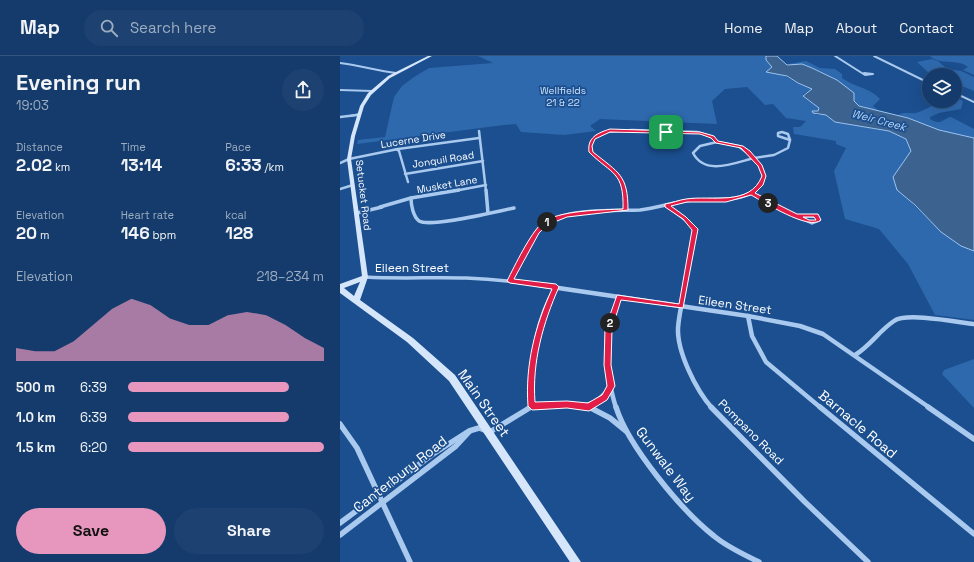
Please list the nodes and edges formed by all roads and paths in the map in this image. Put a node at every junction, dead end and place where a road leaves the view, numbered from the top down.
1 (430, 56) edge
2 (836, 56) edge
3 (874, 56) edge
4 (340, 63) edge
5 (396, 73) junction
6 (864, 73) dead end
7 (922, 80) edge
8 (340, 90) edge
9 (372, 91) junction
10 (962, 96) edge
11 (974, 102) edge
12 (360, 114) junction
13 (340, 117) edge
14 (479, 131) dead end
15 (479, 138) junction
16 (790, 140) junction
17 (717, 142) junction
18 (395, 149) junction
19 (754, 158) junction
20 (349, 159) junction
21 (483, 161) junction
22 (340, 163) edge
23 (405, 174) junction
24 (408, 182) dead end
25 (353, 185) junction
26 (486, 185) junction
27 (340, 189) edge
28 (752, 193) junction
29 (411, 198) junction
30 (666, 206) junction
31 (514, 208) dead end
32 (626, 210) junction
33 (357, 213) junction
34 (488, 213) junction
35 (797, 216) junction
36 (365, 277) junction
37 (510, 281) junction
38 (556, 287) junction
39 (340, 288) edge
40 (619, 297) junction
41 (356, 300) junction
42 (681, 307) junction
43 (748, 316) junction
44 (973, 324) dead end
45 (856, 355) junction
46 (611, 386) junction
47 (532, 406) junction
48 (589, 407) junction
49 (340, 424) edge
50 (472, 429) junction
51 (490, 432) junction
52 (626, 432) junction
53 (974, 439) edge
54 (379, 494) junction
55 (382, 504) junction
56 (340, 523) edge
57 (974, 534) edge
58 (340, 535) edge
59 (410, 562) edge
60 (576, 562) edge
61 (759, 562) edge
62 (868, 562) edge

1 - 5 main road, Setucket Road
2 - 6 street
3 - 7 street
4 - 5 street
5 - 9 main road, Setucket Road
8 - 9 street
9 - 12 main road, Setucket Road
10 - 11 street
12 - 13 street
12 - 20 main road, Setucket Road
14 - 15 street
15 - 18 street, Lucerne Drive
15 - 21 street
16 - 16 street
16 - 19 street
17 - 19 street
17 - 19 street
17 - 32 street
18 - 20 street, Lucerne Drive
18 - 23 street
19 - 28 street
20 - 22 street, Lucerne Drive
20 - 25 main road, Setucket Road
21 - 23 street, Jonquil Road
21 - 26 street
23 - 24 street
25 - 27 street
25 - 33 main road, Setucket Road
26 - 29 street, Musket Lane
26 - 34 street
28 - 30 street
28 - 35 street
29 - 33 street, Musket Lane
29 - 34 street
30 - 32 street
30 - 42 street, Pompano Road
31 - 34 street
32 - 37 street
33 - 36 main road, Setucket Road
35 - 35 street
36 - 37 street, Eileen Street
36 - 39 main road
36 - 41 main road, Setucket Road
37 - 38 street, Eileen Street
38 - 40 street, Eileen Street
38 - 47 street
39 - 41 main road, Main Street
40 - 42 street, Eileen Street
40 - 46 street, Gunwale Way
41 - 51 main road, Main Street
42 - 43 street, Eileen Street
42 - 62 street, Pompano Road
43 - 45 street, Eileen Street
43 - 57 street, Barnacle Road
44 - 45 street
45 - 53 street, Eileen Street
46 - 48 street
46 - 52 street, Gunwale Way
47 - 48 street
47 - 51 street
48 - 52 street
49 - 54 street
50 - 51 street
50 - 54 street, Canterbury Road
50 - 55 street, Canterbury Road
51 - 60 main road, Main Street
52 - 61 street, Gunwale Way
54 - 55 street
54 - 56 street, Canterbury Road
55 - 58 street, Canterbury Road
55 - 59 street

